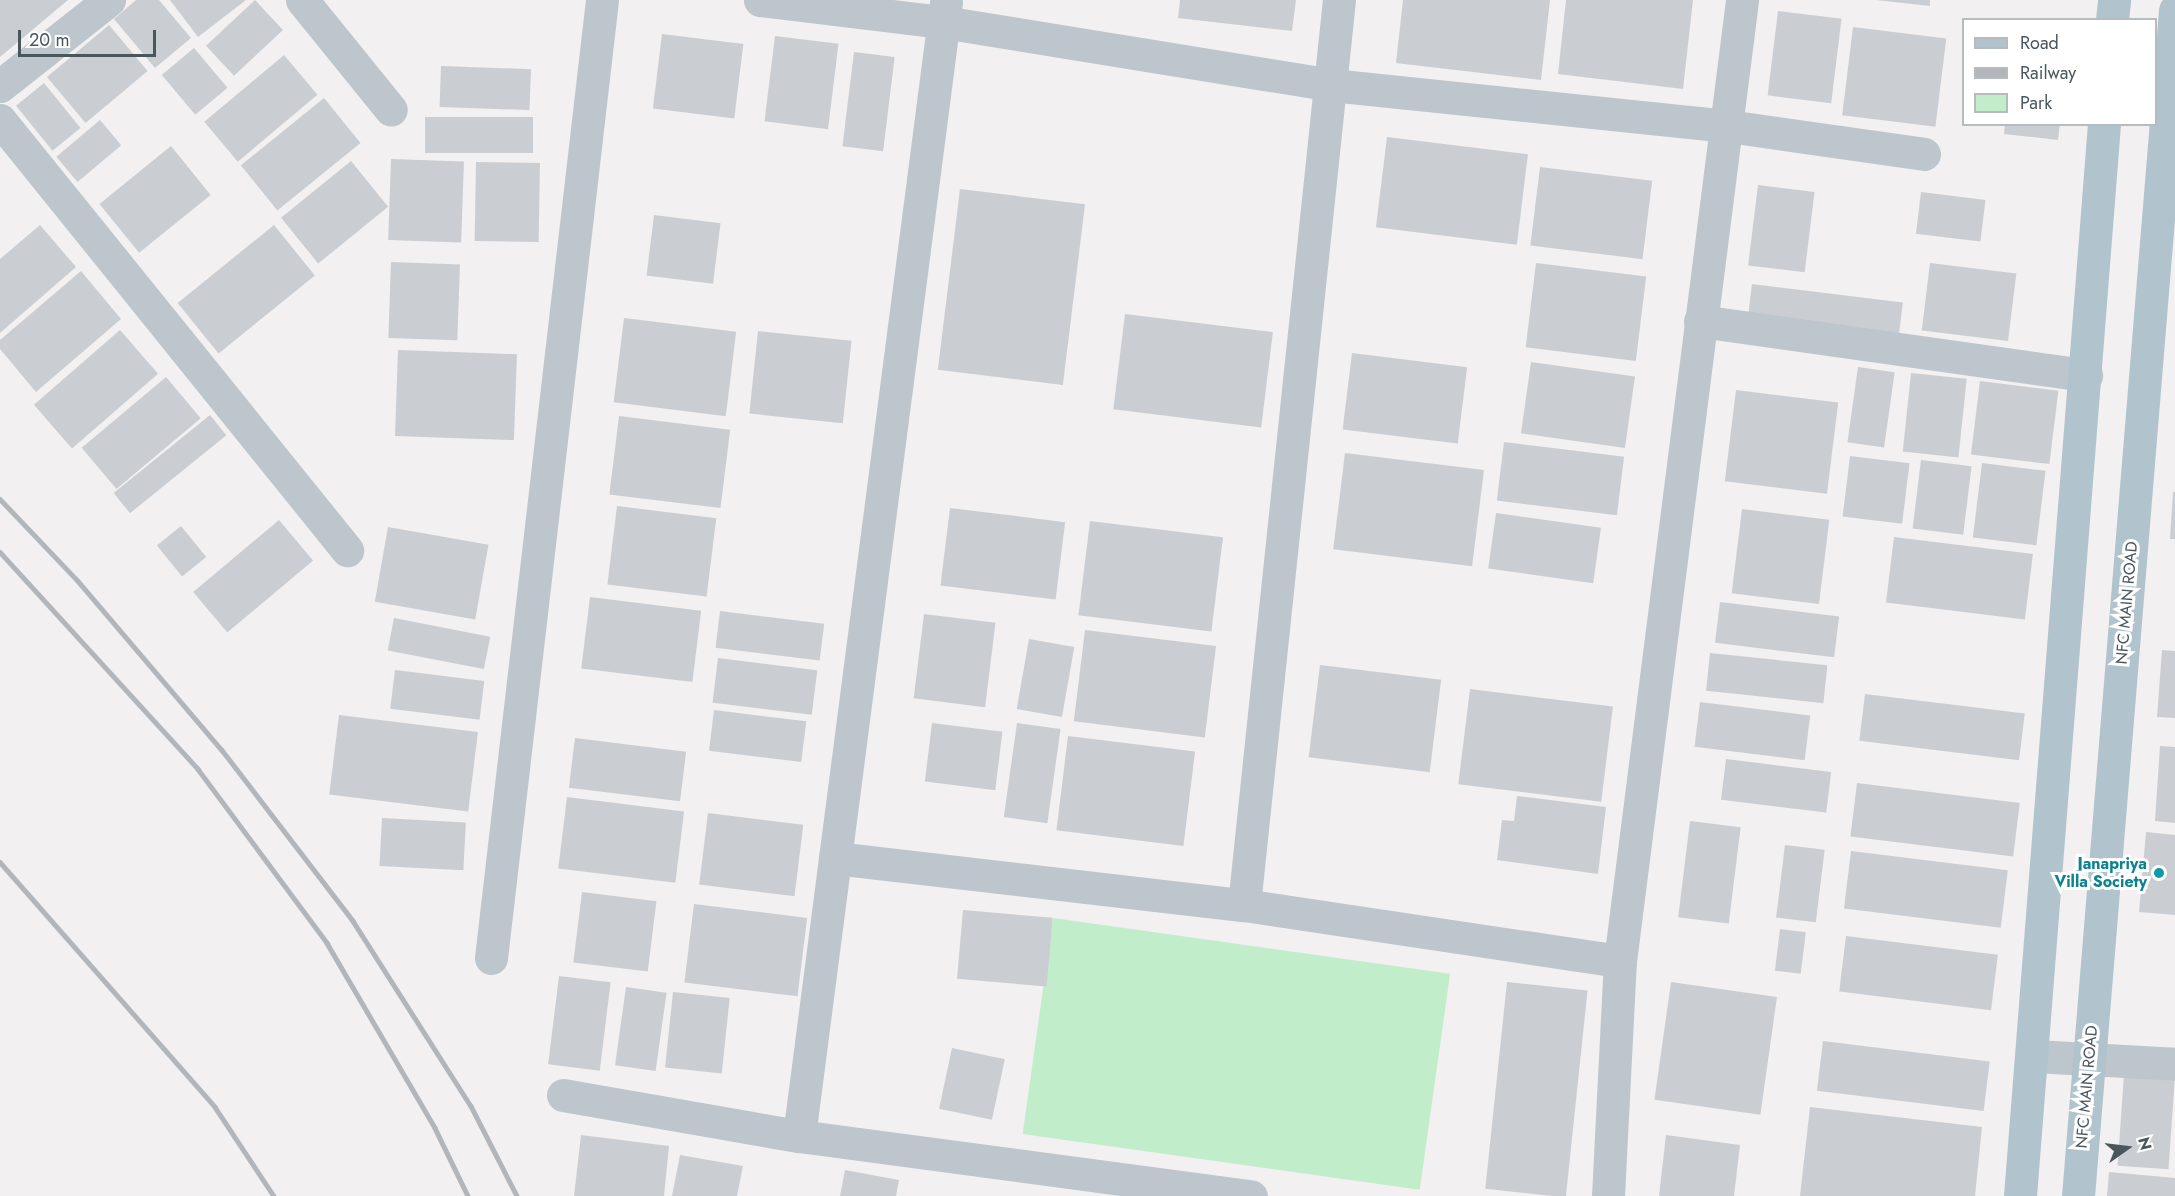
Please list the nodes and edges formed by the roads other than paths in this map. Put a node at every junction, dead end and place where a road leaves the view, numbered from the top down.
1 (109, 0) edge
2 (302, 0) edge
3 (602, 0) edge
4 (760, 0) edge
5 (1339, 0) edge
6 (1742, 0) edge
7 (2114, 0) edge
8 (2175, 10) edge
9 (944, 11) edge
10 (2112, 18) edge
11 (1331, 85) junction
12 (0, 86) edge
13 (391, 110) dead end
14 (0, 120) edge
15 (1728, 126) junction
16 (2104, 126) edge
17 (1924, 154) dead end
18 (1700, 321) junction
19 (2086, 375) junction
20 (347, 550) dead end
21 (835, 858) junction
22 (1244, 905) junction
23 (491, 958) dead end
24 (1620, 961) junction
25 (2034, 1056) junction
26 (2090, 1058) junction
27 (2175, 1064) edge
28 (563, 1095) dead end
29 (799, 1136) junction
30 (1183, 1191) edge
31 (1251, 1196) edge
32 (1608, 1196) edge
33 (2020, 1196) edge
34 (2078, 1196) edge

1 - 12 street
2 - 13 street
3 - 23 street
4 - 9 street
5 - 11 street
6 - 15 street
7 - 10 main road
8 - 26 main road, NFC MAIN ROAD
9 - 11 street
9 - 21 street
11 - 15 street
11 - 22 street
14 - 20 street
15 - 17 street
15 - 18 street
16 - 19 main road
18 - 19 street
18 - 24 street
19 - 25 main road
21 - 22 street
21 - 29 street
22 - 24 street
24 - 32 street
25 - 26 street
25 - 33 main road
26 - 27 street
26 - 34 main road, NFC MAIN ROAD
28 - 29 street
29 - 30 street
30 - 31 street

